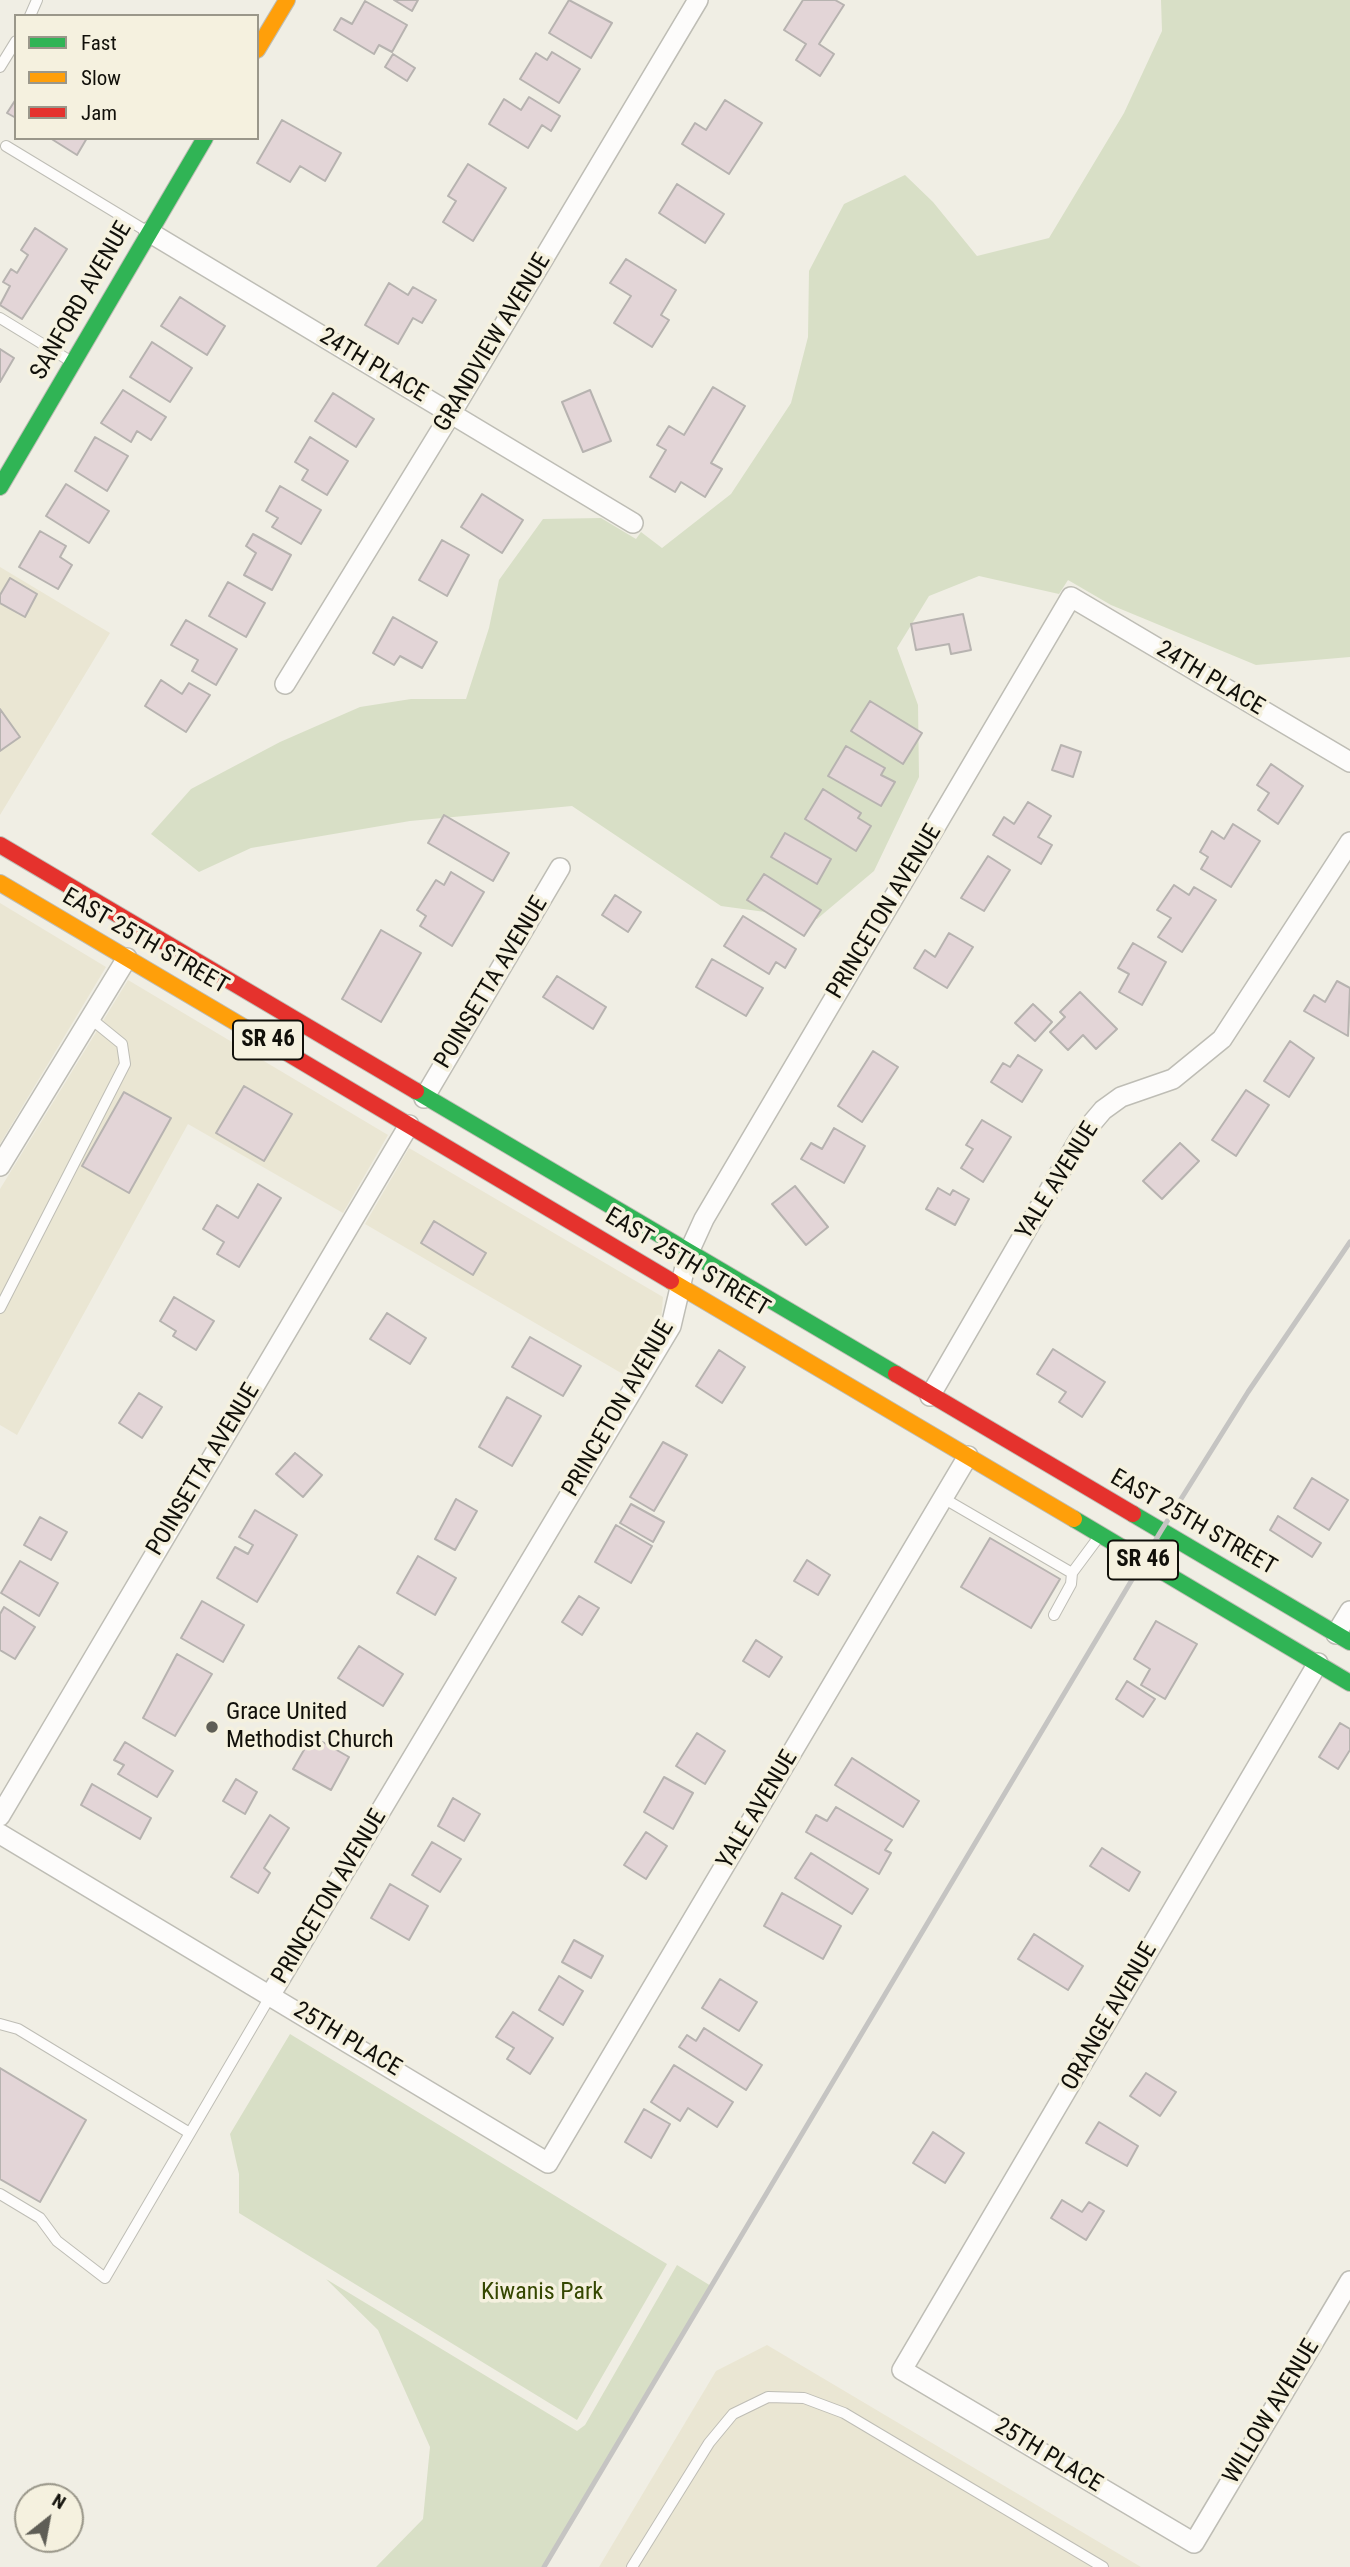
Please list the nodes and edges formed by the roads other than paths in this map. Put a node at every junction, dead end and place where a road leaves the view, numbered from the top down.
1 (287, 0) edge
2 (698, 0) edge
3 (14, 44) edge
4 (259, 47) edge
5 (0, 66) edge
6 (204, 140) edge
7 (6, 146) dead end
8 (149, 232) junction
9 (0, 318) edge
10 (73, 362) junction
11 (452, 412) junction
12 (0, 486) edge
13 (633, 523) dead end
14 (1071, 597) joint
15 (285, 684) dead end
16 (1350, 762) edge
17 (1350, 842) edge
18 (0, 845) edge
19 (560, 868) dead end
20 (0, 883) edge
21 (127, 958) junction
22 (90, 1018) junction
23 (279, 1047) junction
24 (424, 1098) junction
25 (409, 1125) junction
26 (0, 1166) edge
27 (688, 1254) junction
28 (681, 1286) junction
29 (0, 1308) edge
30 (930, 1396) junction
31 (968, 1456) junction
32 (943, 1498) junction
33 (1100, 1535) junction
34 (1072, 1573) junction
35 (1169, 1576) junction
36 (1350, 1611) edge
37 (1054, 1615) dead end
38 (1343, 1638) edge
39 (1318, 1663) junction
40 (1350, 1683) edge
41 (0, 1816) edge
42 (0, 1834) edge
43 (271, 1994) junction
44 (0, 2024) edge
45 (188, 2132) junction
46 (548, 2163) joint
47 (0, 2194) edge
48 (1350, 2281) edge
49 (902, 2370) joint
50 (1194, 2543) joint
51 (632, 2567) edge
52 (1103, 2567) edge

1 - 4 main road
2 - 11 street, GRANDVIEW AVENUE
3 - 5 lane
6 - 8 main road, SANFORD AVENUE
7 - 8 lane
8 - 10 main road, SANFORD AVENUE
8 - 11 street, 24TH PLACE
9 - 10 lane
10 - 12 main road, SANFORD AVENUE
11 - 13 street, 24TH PLACE
11 - 15 street, GRANDVIEW AVENUE
14 - 16 street, 24TH PLACE
14 - 27 street, PRINCETON AVENUE
17 - 30 street, YALE AVENUE
18 - 24 main road, EAST 25TH STREET / SR 46
19 - 24 street, POINSETTA AVENUE
20 - 21 main road, EAST 25TH STREET / SR 46
21 - 22 street
21 - 23 main road, EAST 25TH STREET / SR 46
22 - 26 street
22 - 29 lane
23 - 24 main road
23 - 25 main road, EAST 25TH STREET / SR 46
24 - 27 main road, EAST 25TH STREET / SR 46
25 - 28 main road, EAST 25TH STREET / SR 46
25 - 41 street, POINSETTA AVENUE
27 - 28 street, PRINCETON AVENUE
27 - 30 main road, EAST 25TH STREET / SR 46
28 - 31 main road, EAST 25TH STREET / SR 46
28 - 43 street, PRINCETON AVENUE
30 - 38 main road, EAST 25TH STREET / SR 46
31 - 32 street, YALE AVENUE
31 - 33 main road, EAST 25TH STREET / SR 46
32 - 34 lane
32 - 46 street, YALE AVENUE
33 - 34 lane
33 - 35 main road, EAST 25TH STREET / SR 46
34 - 37 lane
35 - 38 main road
35 - 39 main road, EAST 25TH STREET / SR 46
36 - 38 street
39 - 40 main road, EAST 25TH STREET / SR 46
39 - 49 street, ORANGE AVENUE
42 - 43 street, 25TH PLACE
43 - 45 lane
43 - 46 street, 25TH PLACE
44 - 45 lane
45 - 47 lane
48 - 50 street, WILLOW AVENUE
49 - 50 street, 25TH PLACE
51 - 52 lane

